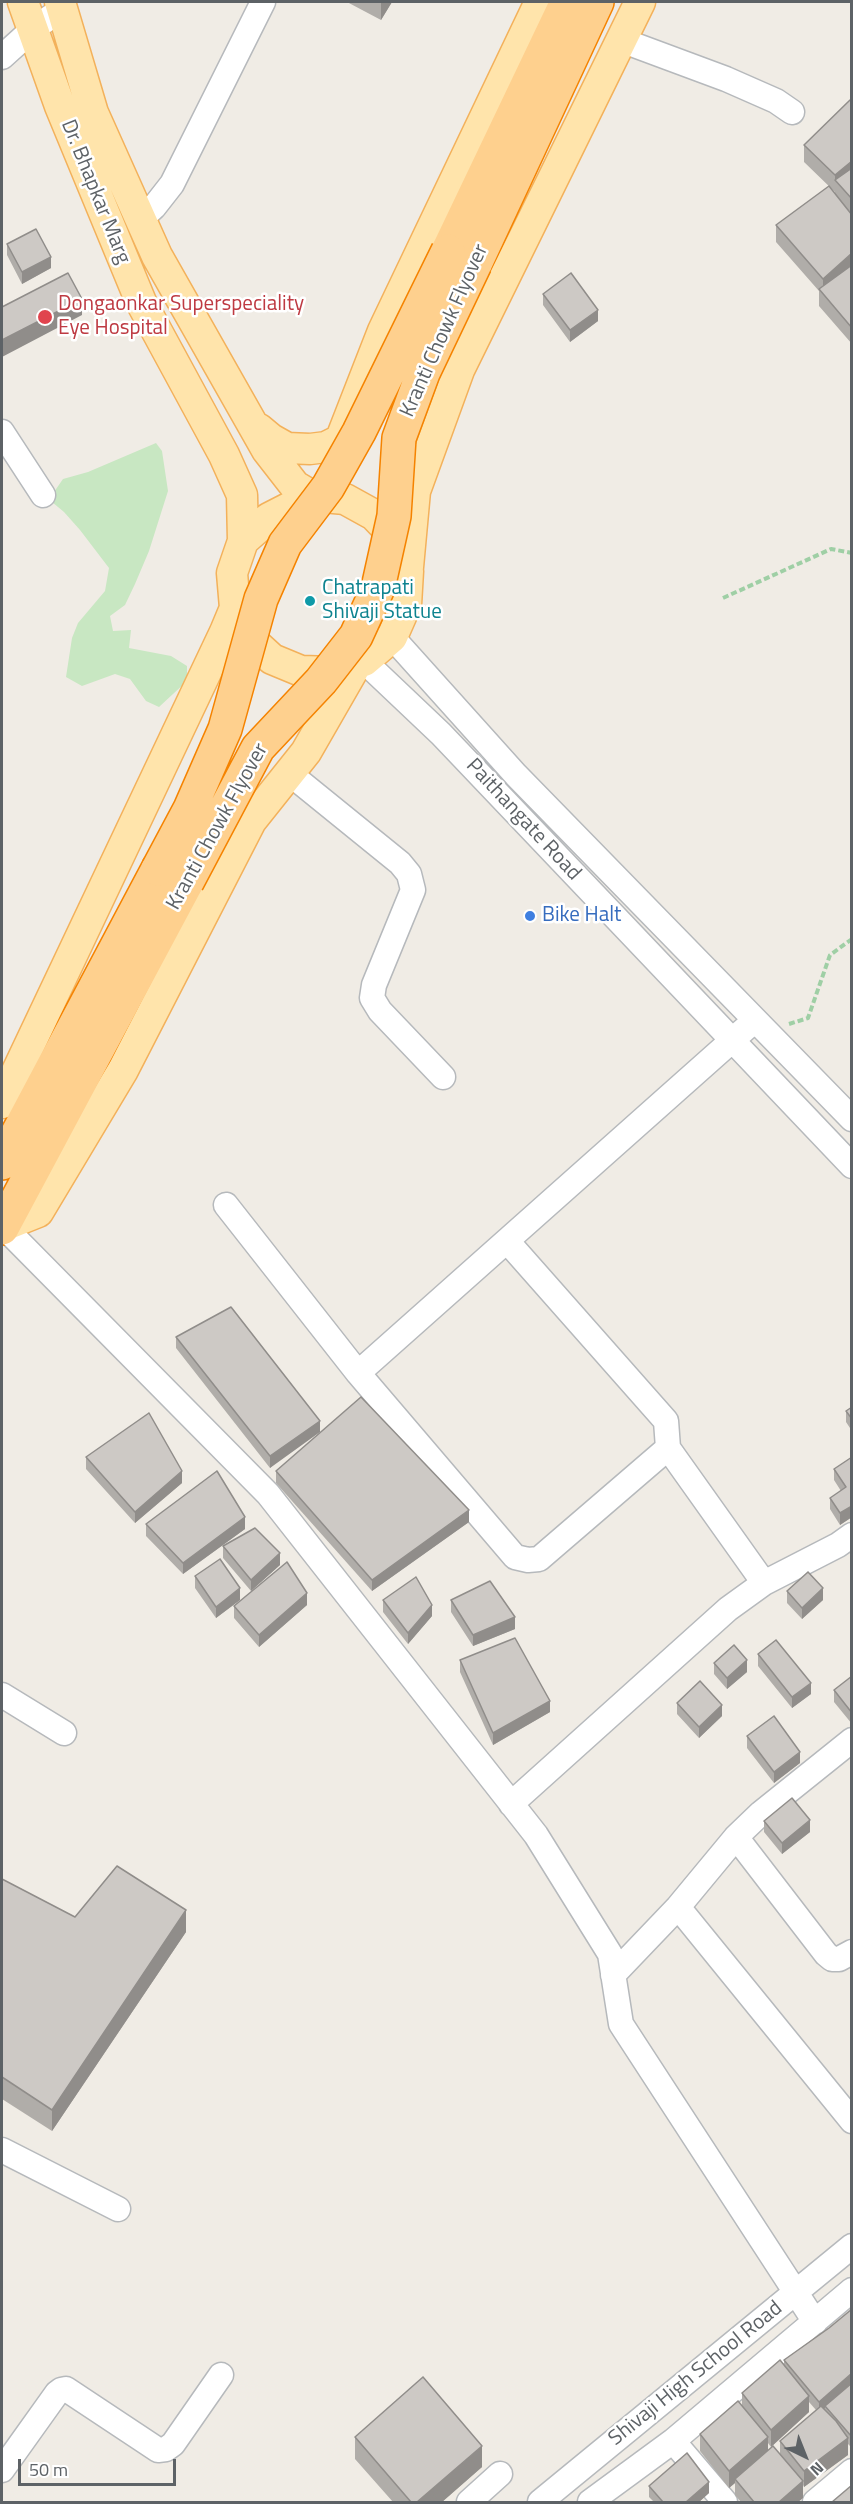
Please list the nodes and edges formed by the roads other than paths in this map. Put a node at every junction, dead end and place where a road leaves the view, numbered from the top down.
1 (23, 2) edge
2 (263, 2) edge
3 (540, 2) edge
4 (567, 2) edge
5 (597, 2) edge
6 (640, 2) edge
7 (61, 5) edge
8 (33, 29) junction
9 (621, 39) junction
10 (2, 57) edge
11 (792, 112) dead end
12 (141, 219) junction
13 (461, 257) junction
14 (250, 421) junction
15 (2, 432) edge
16 (340, 440) junction
17 (43, 495) dead end
18 (314, 497) junction
19 (243, 541) junction
20 (408, 571) junction
21 (235, 608) junction
22 (392, 637) junction
23 (360, 663) junction
24 (289, 773) junction
25 (172, 876) junction
26 (760, 1025) junction
27 (731, 1041) junction
28 (443, 1077) dead end
29 (2, 1103) edge
30 (852, 1119) edge
31 (2, 1163) edge
32 (852, 1166) edge
33 (226, 1205) dead end
34 (2, 1227) edge
35 (507, 1241) junction
36 (358, 1373) junction
37 (668, 1448) junction
38 (847, 1546) edge
39 (764, 1583) junction
40 (2, 1695) edge
41 (64, 1733) dead end
42 (852, 1740) edge
43 (511, 1804) junction
44 (736, 1837) junction
45 (678, 1907) junction
46 (852, 1952) edge
47 (613, 1975) junction
48 (852, 2121) edge
49 (2, 2151) edge
50 (118, 2209) dead end
51 (852, 2246) edge
52 (852, 2290) edge
53 (795, 2293) junction
54 (815, 2322) junction
55 (221, 2375) dead end
56 (673, 2441) junction
57 (2, 2470) edge
58 (852, 2471) edge
59 (500, 2474) dead end
60 (548, 2500) edge
61 (469, 2502) edge
62 (590, 2502) edge
63 (725, 2502) edge
64 (815, 2502) edge

1 - 8 main road, Dr. Bhapkar Marg
2 - 12 street
3 - 16 main road
4 - 13 highway, Kranti Chowk Flyover
5 - 13 highway, Kranti Chowk Flyover
6 - 9 main road
7 - 8 street
7 - 12 main road
8 - 10 street
8 - 19 main road, Dr. Bhapkar Marg
9 - 11 street
9 - 20 main road
12 - 14 main road
13 - 25 highway, Kranti Chowk Flyover, bridge
13 - 25 highway, Kranti Chowk Flyover, bridge
14 - 16 main road
14 - 18 main road
15 - 17 street
16 - 18 main road
18 - 19 main road
18 - 20 main road
19 - 21 main road
20 - 22 main road
21 - 23 main road
21 - 29 main road
22 - 23 main road
22 - 26 street, Paithangate Road
23 - 24 main road
23 - 27 street, Paithangate Road
24 - 28 street
24 - 34 main road
25 - 31 highway, Kranti Chowk Flyover
25 - 34 highway, Kranti Chowk Flyover
26 - 27 street
26 - 30 street, Paithangate Road
27 - 32 street, Paithangate Road
27 - 35 street
33 - 36 street
34 - 43 street
35 - 36 street
35 - 37 street
36 - 37 street
37 - 39 street
38 - 39 street
39 - 43 street
40 - 41 street
42 - 44 street
43 - 47 street
44 - 45 street
44 - 46 street
45 - 47 street
45 - 48 street
47 - 53 street
49 - 50 street
51 - 53 street, Shivaji High School Road
52 - 54 street, Shivaji High School Road
53 - 54 street
53 - 60 street, Shivaji High School Road
54 - 56 street, Shivaji High School Road
55 - 57 street
56 - 62 street, Shivaji High School Road
56 - 63 street
58 - 64 street
59 - 61 street

